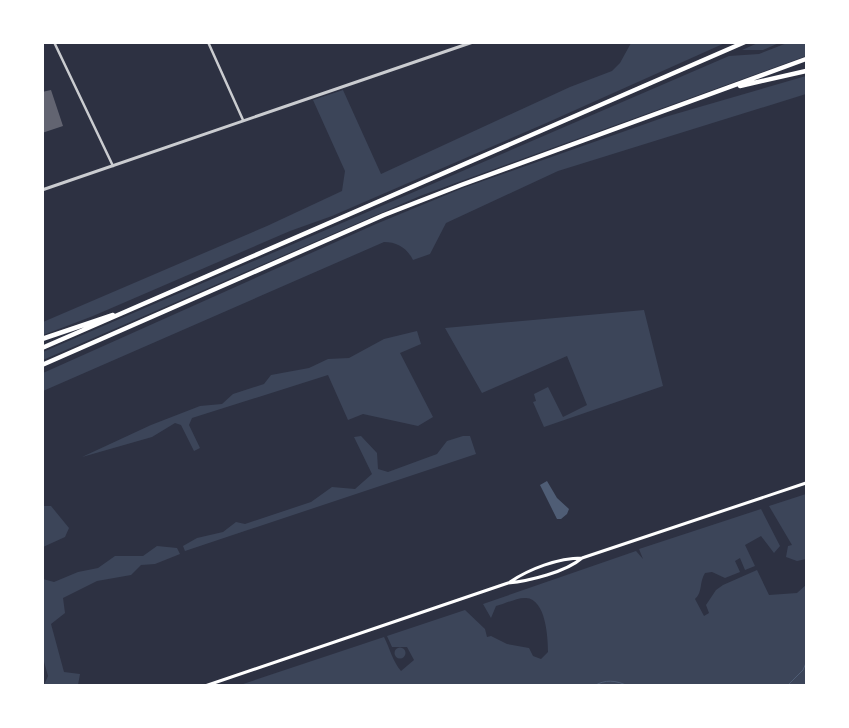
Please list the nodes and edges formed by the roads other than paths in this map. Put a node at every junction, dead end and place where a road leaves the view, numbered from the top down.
1 (54, 42) edge
2 (208, 42) edge
3 (745, 42) edge
4 (470, 43) edge
5 (806, 60) edge
6 (806, 71) edge
7 (726, 89) junction
8 (243, 120) junction
9 (113, 166) junction
10 (42, 190) edge
11 (119, 314) junction
12 (42, 339) edge
13 (42, 348) edge
14 (42, 366) edge
15 (806, 483) edge
16 (582, 558) junction
17 (508, 583) junction
18 (205, 686) edge

1 - 9 street
2 - 8 street
3 - 11 highway
4 - 8 street
5 - 7 highway
6 - 7 highway
7 - 14 highway
8 - 9 street
9 - 10 street
11 - 12 highway
11 - 13 highway
15 - 16 main road
16 - 17 main road
16 - 17 main road
17 - 18 main road

